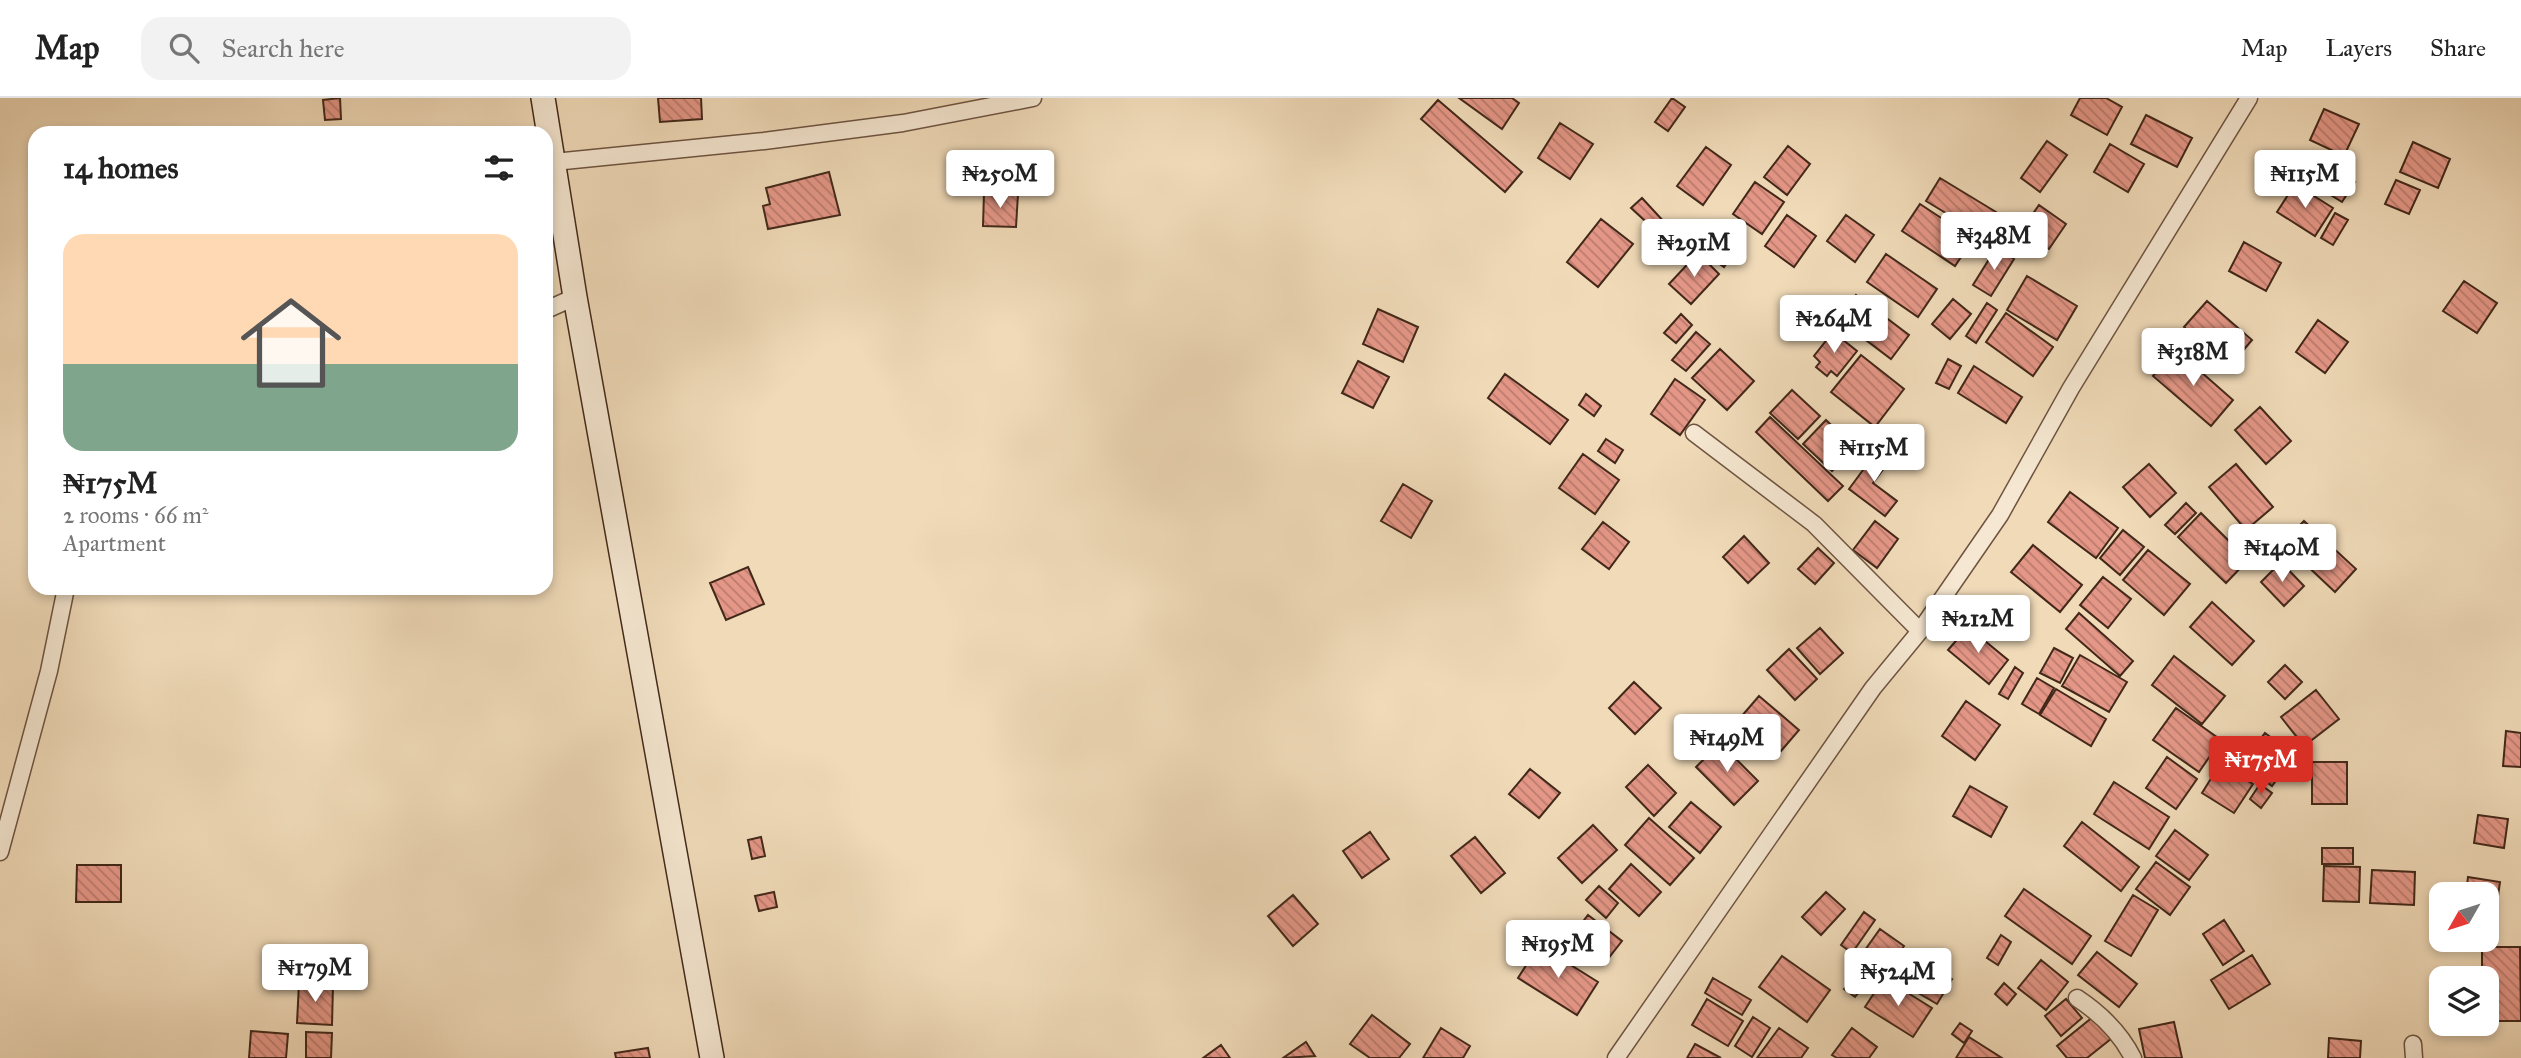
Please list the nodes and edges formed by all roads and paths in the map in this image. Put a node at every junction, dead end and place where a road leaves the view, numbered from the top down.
1 (543, 98) edge
2 (1033, 98) edge
3 (2249, 98) edge
4 (548, 126) edge
5 (553, 156) edge
6 (554, 162) junction
7 (575, 297) junction
8 (553, 307) edge
9 (1694, 433) dead end
10 (65, 595) edge
11 (1920, 631) junction
12 (0, 852) edge
13 (2077, 998) dead end
14 (712, 1058) edge
15 (1616, 1058) edge
16 (2133, 1058) edge

1 - 4 main road
2 - 6 street
3 - 11 street
5 - 6 main road
6 - 7 main road
7 - 8 street
7 - 14 main road
9 - 11 street
10 - 12 street
11 - 15 street
13 - 16 street

